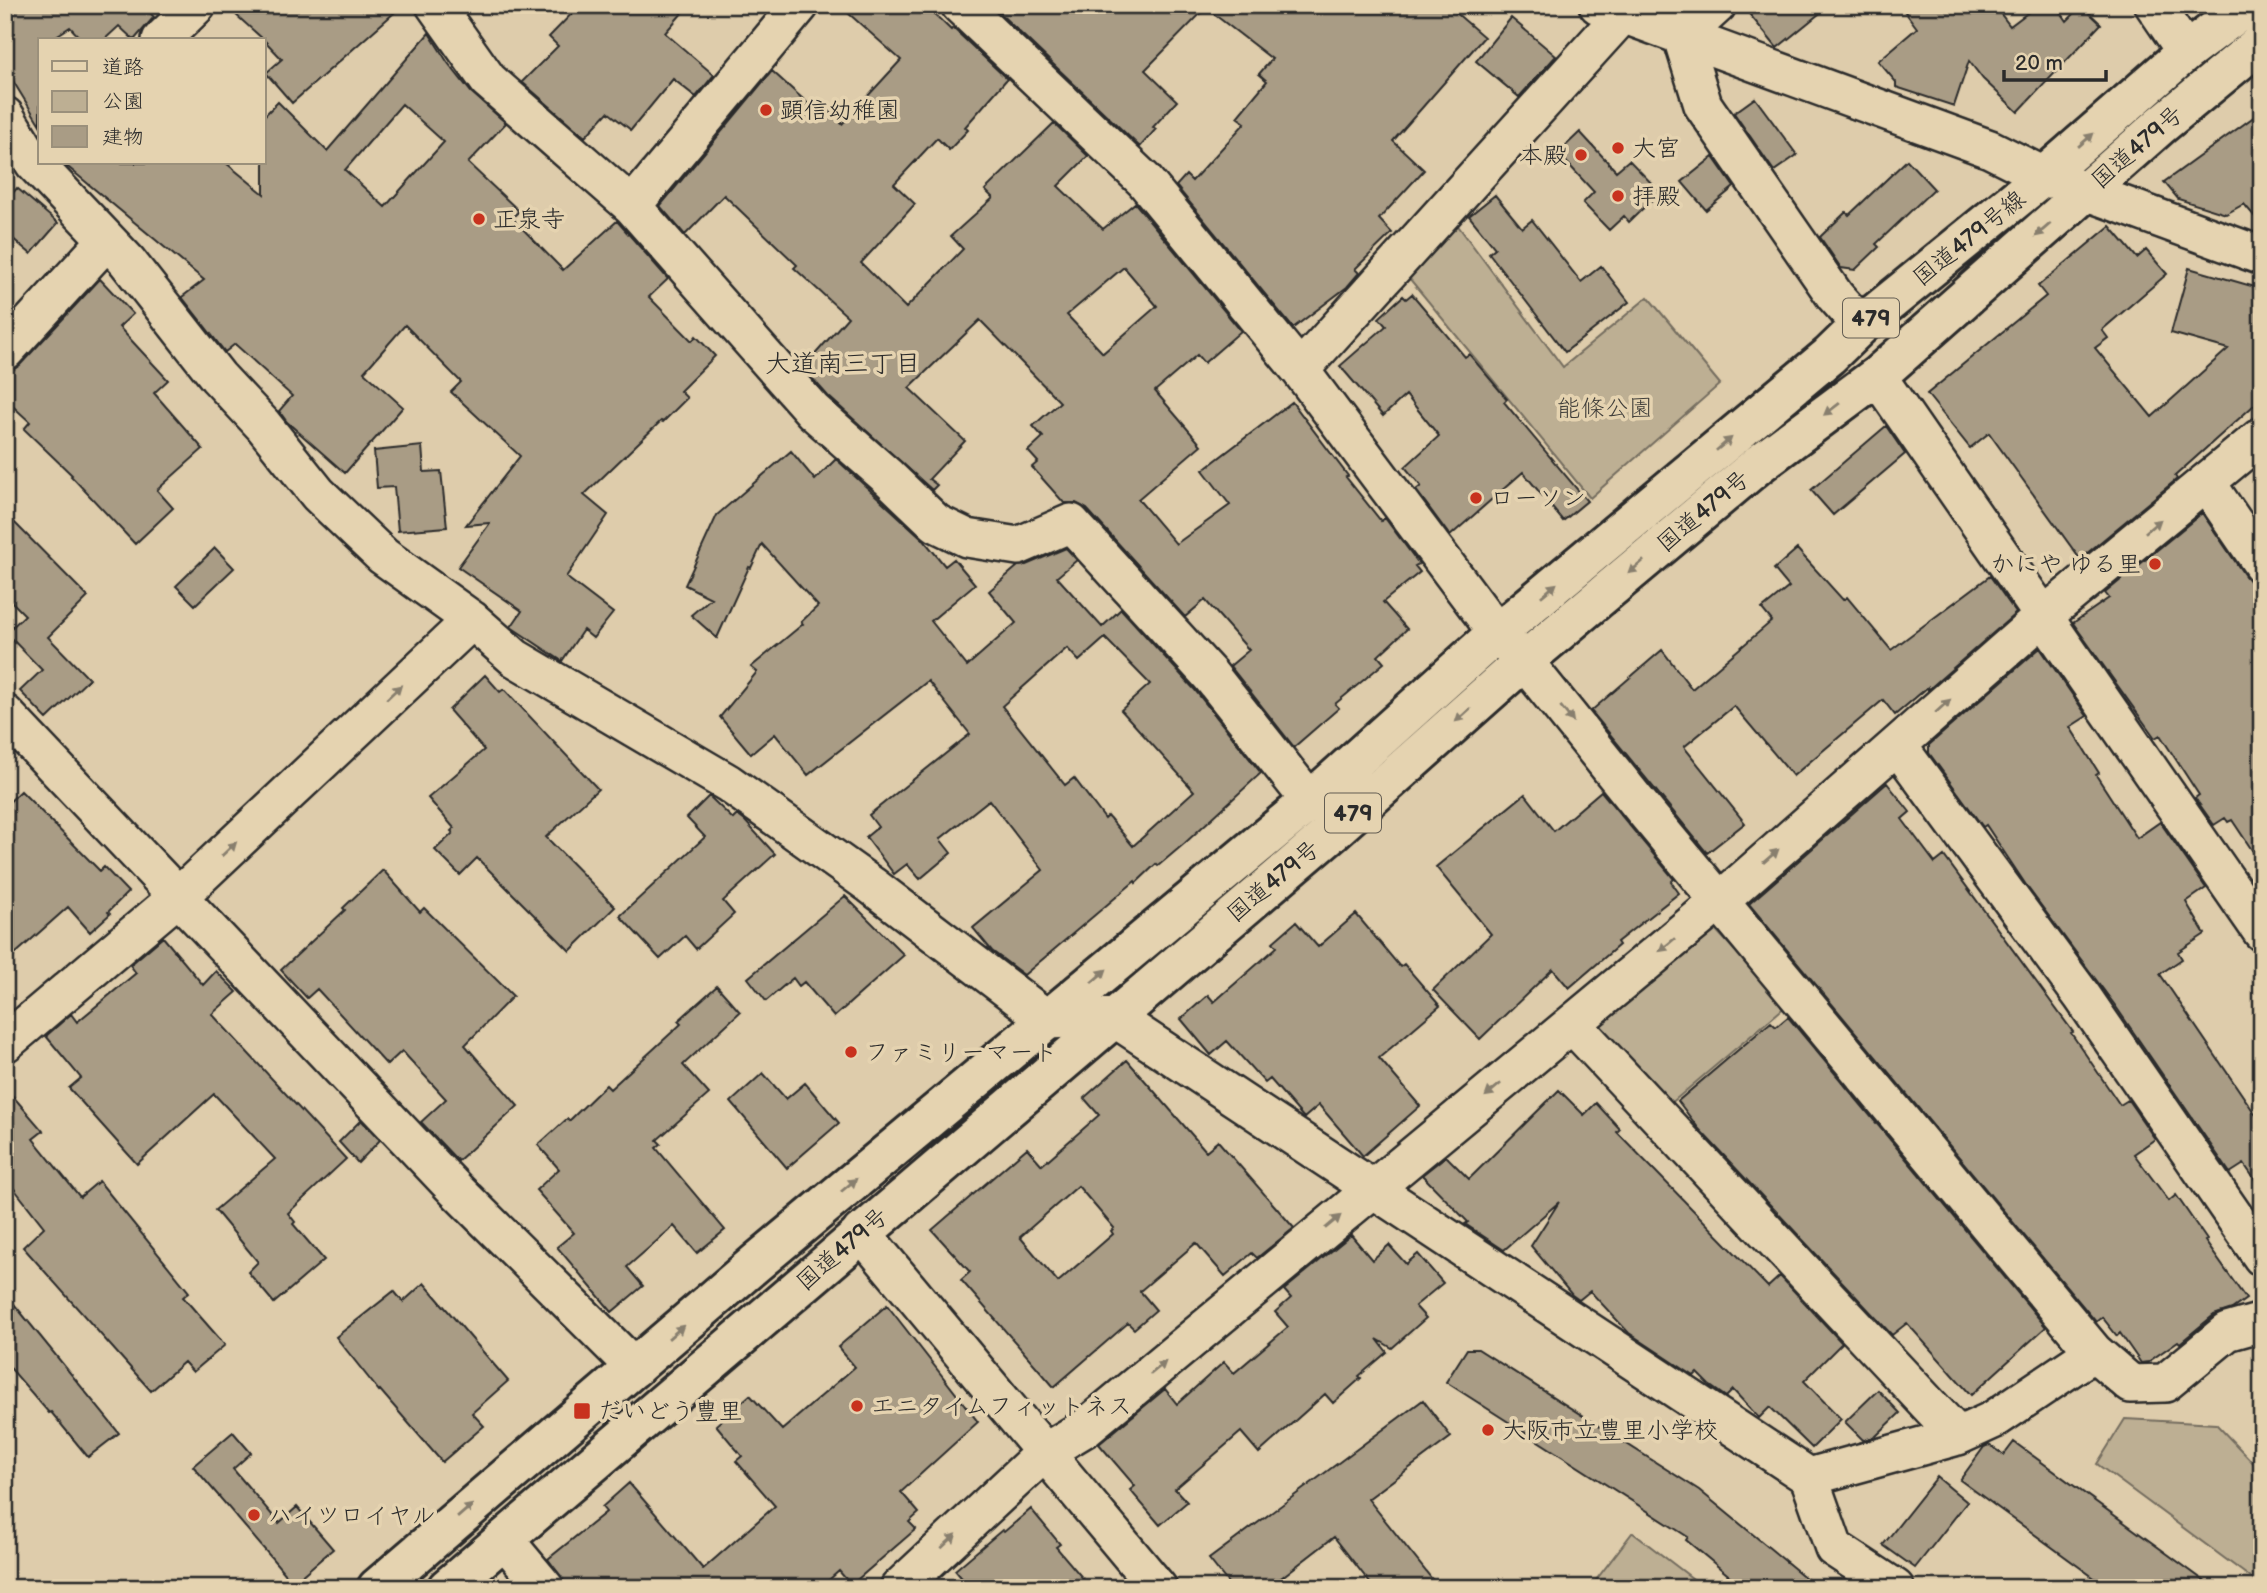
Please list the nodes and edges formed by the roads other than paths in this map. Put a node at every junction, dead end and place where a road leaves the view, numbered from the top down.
1 (197, 5) edge
2 (435, 5) edge
3 (800, 5) edge
4 (960, 5) edge
5 (1717, 5) edge
6 (2248, 5) edge
7 (2159, 7) edge
8 (1610, 10) edge
9 (1682, 37) junction
10 (163, 38) edge
11 (2256, 47) edge
12 (2186, 52) junction
13 (5, 116) edge
14 (37, 160) edge
15 (40, 164) edge
16 (2044, 176) junction
17 (2087, 192) junction
18 (632, 206) junction
19 (107, 240) junction
20 (2262, 256) edge
21 (1861, 326) junction
22 (5, 351) edge
23 (1300, 370) junction
24 (1877, 376) junction
25 (2262, 436) edge
26 (2206, 482) junction
27 (2262, 564) edge
28 (2045, 615) junction
29 (472, 620) junction
30 (1497, 634) junction
31 (1524, 660) junction
32 (5, 714) edge
33 (1898, 746) junction
34 (1310, 801) junction
35 (179, 895) junction
36 (1720, 901) junction
37 (2262, 932) edge
38 (1113, 1017) junction
39 (1048, 1020) junction
40 (1572, 1024) junction
41 (5, 1043) edge
42 (1373, 1190) junction
43 (861, 1232) junction
44 (2262, 1257) edge
45 (2262, 1322) edge
46 (2094, 1352) junction
47 (635, 1368) junction
48 (1958, 1436) junction
49 (1045, 1452) junction
50 (1809, 1477) junction
51 (504, 1539) junction
52 (377, 1588) edge
53 (447, 1588) edge
54 (545, 1588) edge
55 (900, 1588) edge
56 (1158, 1588) edge
57 (1895, 1588) edge

1 - 10 street
2 - 18 street
3 - 18 street
4 - 23 street
5 - 9 street
6 - 12 highway, 国道479号線 / 479
7 - 12 street
8 - 9 street
8 - 23 street
9 - 16 street
9 - 21 street
11 - 17 highway, 国道479号 / 479
16 -> 12 highway, 国道479号線 / 479
13 - 14 street
15 - 19 street
16 - 17 street
16 - 21 highway, 国道479号線 / 479
17 - 20 street
17 -> 24 highway, 国道479号 / 479
18 - 34 street
19 - 22 street
19 - 29 street
30 -> 21 highway, 国道479号線 / 479
23 - 30 street
24 - 28 street
24 -> 31 highway, 国道479号 / 479
25 - 26 street
26 - 27 street
28 -> 26 street
33 -> 28 street
28 - 37 street
35 -> 29 street
29 - 39 street
30 - 31 street
30 - 34 highway, 国道479号 / 479
31 -> 36 street
31 -> 38 highway, 国道479号 / 479
32 - 35 street
36 -> 33 street
33 - 44 street
39 -> 34 highway, 国道479号 / 479
35 - 41 street
35 - 47 street
36 -> 40 street
36 - 46 street
38 - 39 street
38 - 42 street
38 - 43 highway, 国道479号 / 479
47 -> 39 highway, 国道479号 / 479
40 -> 42 street
40 - 48 street
49 -> 42 street
42 - 50 street
43 - 49 street
43 - 51 highway, 国道479号 / 479
45 - 46 street
46 - 48 street
52 -> 47 highway, 国道479号 / 479
48 - 50 street
55 -> 49 street
49 - 56 street
50 - 57 street
51 - 53 highway, 国道479号 / 479
51 - 54 street

